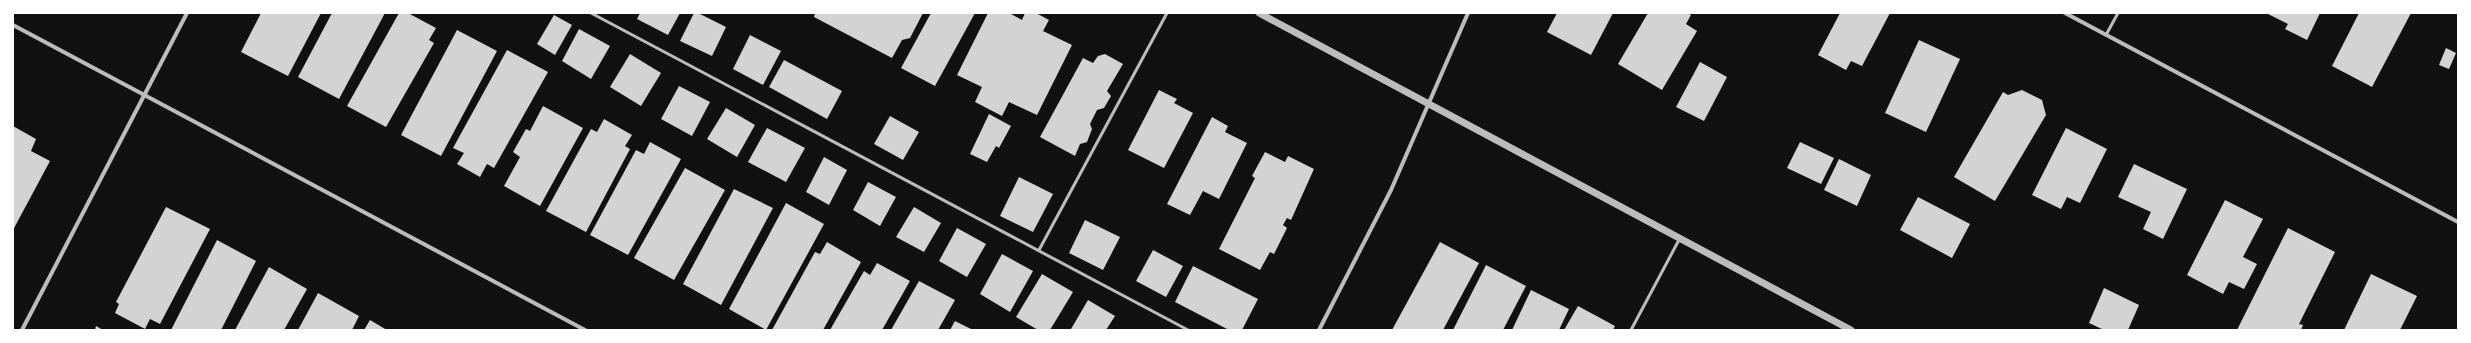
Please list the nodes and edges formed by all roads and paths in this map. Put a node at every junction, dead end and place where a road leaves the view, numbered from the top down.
1 (187, 13) edge
2 (591, 13) edge
3 (1167, 13) edge
4 (1259, 13) edge
5 (1468, 13) edge
6 (2065, 13) edge
7 (2118, 13) edge
8 (13, 25) edge
9 (2106, 35) junction
10 (144, 95) junction
11 (1428, 103) junction
12 (2458, 222) edge
13 (1680, 238) junction
14 (1039, 250) junction
15 (22, 330) edge
16 (585, 330) edge
17 (1188, 330) edge
18 (1320, 330) edge
19 (1632, 330) edge
20 (1851, 330) edge

1 - 10 street
2 - 14 lane
3 - 14 lane
4 - 11 street
5 - 11 street
6 - 9 street
7 - 9 lane
8 - 10 street
9 - 12 street
10 - 15 street
10 - 16 street
11 - 13 street
11 - 18 street
13 - 19 lane
13 - 20 street
14 - 17 lane

